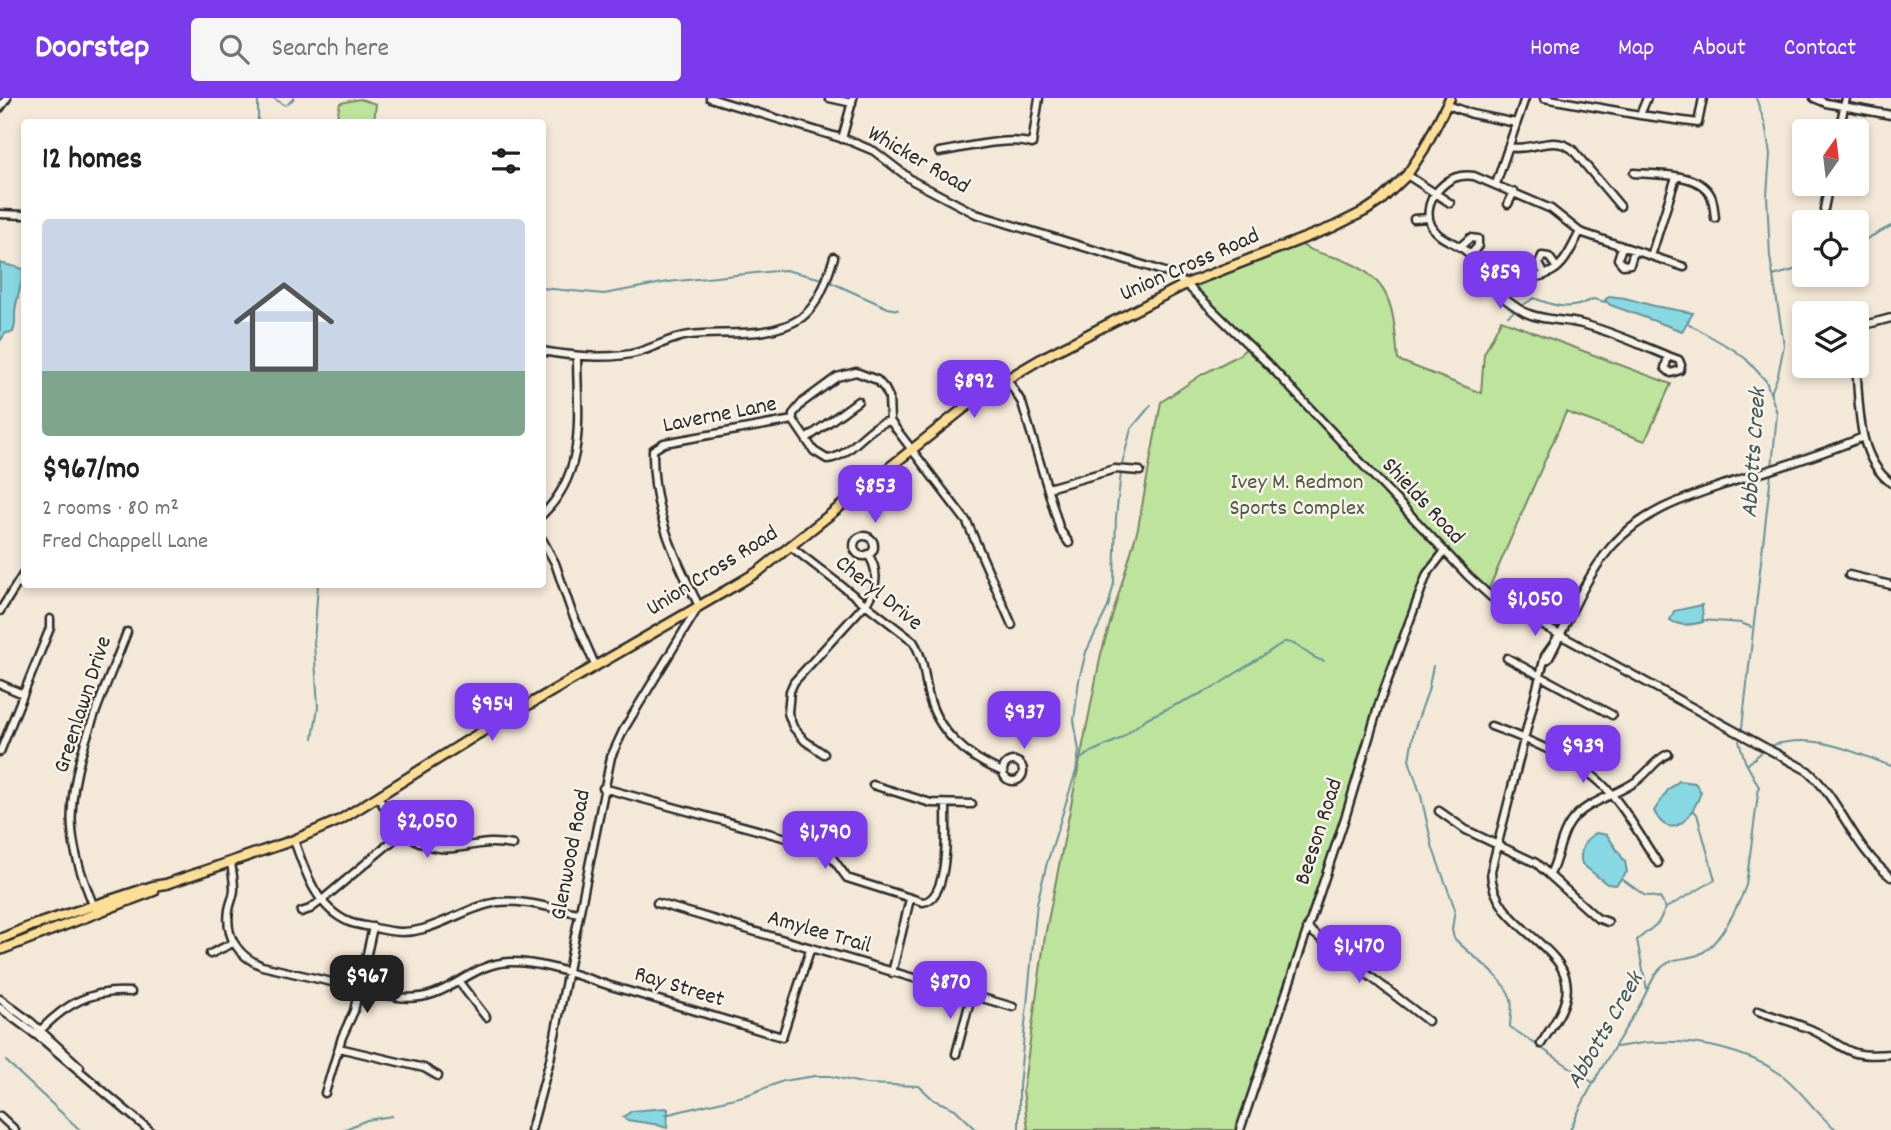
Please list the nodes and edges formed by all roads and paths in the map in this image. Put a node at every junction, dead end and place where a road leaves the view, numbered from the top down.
1 (7, 98) edge
2 (710, 98) edge
3 (829, 98) edge
4 (1039, 98) edge
5 (1525, 98) edge
6 (1544, 98) edge
7 (1586, 98) edge
8 (1647, 98) edge
9 (1703, 98) edge
10 (1814, 98) edge
11 (1846, 98) edge
12 (853, 100) edge
13 (1449, 102) edge
14 (1585, 106) junction
15 (1844, 107) junction
16 (0, 108) edge
17 (1640, 115) junction
18 (1891, 115) edge
19 (1842, 119) edge
20 (1516, 123) junction
21 (842, 139) junction
22 (1508, 147) junction
23 (939, 152) dead end
24 (1634, 173) dead end
25 (1407, 175) junction
26 (1676, 177) junction
27 (1496, 184) junction
28 (1514, 192) junction
29 (1434, 193) junction
30 (1827, 196) edge
31 (1450, 203) dead end
32 (1508, 204) dead end
33 (1620, 206) dead end
34 (1824, 209) dead end
35 (0, 214) edge
36 (21, 215) edge
37 (1429, 218) junction
38 (1715, 218) dead end
39 (1414, 219) dead end
40 (1580, 232) junction
41 (1461, 246) junction
42 (1622, 247) junction
43 (1634, 251) junction
44 (1469, 255) junction
45 (1651, 256) junction
46 (834, 257) dead end
47 (1684, 267) dead end
48 (1557, 268) junction
49 (1545, 275) junction
50 (1186, 284) junction
51 (1500, 293) junction
52 (1891, 318) edge
53 (1869, 324) edge
54 (546, 352) edge
55 (577, 356) junction
56 (1668, 356) dead end
57 (1857, 378) edge
58 (1007, 379) junction
59 (858, 401) dead end
60 (793, 420) junction
61 (890, 421) junction
62 (1863, 437) junction
63 (806, 439) junction
64 (912, 449) junction
65 (1140, 471) dead end
66 (1891, 483) edge
67 (1048, 488) junction
68 (546, 511) edge
69 (1069, 543) dead end
70 (790, 546) junction
71 (546, 547) edge
72 (1445, 551) junction
73 (868, 554) dead end
74 (1849, 575) dead end
75 (21, 578) edge
76 (1891, 585) edge
77 (865, 604) junction
78 (699, 606) junction
79 (0, 611) edge
80 (50, 619) dead end
81 (1012, 625) dead end
82 (127, 632) dead end
83 (1559, 636) junction
84 (1507, 658) dead end
85 (595, 665) junction
86 (1541, 676) junction
87 (0, 684) edge
88 (23, 694) junction
89 (1612, 715) dead end
90 (1491, 726) dead end
91 (1524, 738) junction
92 (0, 752) edge
93 (824, 754) dead end
94 (1668, 754) dead end
95 (1003, 772) dead end
96 (873, 785) dead end
97 (603, 788) junction
98 (1613, 796) junction
99 (378, 797) junction
100 (972, 804) dead end
101 (946, 805) junction
102 (1439, 811) dead end
103 (404, 832) junction
104 (293, 840) junction
105 (1497, 844) junction
106 (513, 845) dead end
107 (231, 862) junction
108 (1658, 863) dead end
109 (1550, 874) junction
110 (1891, 877) edge
111 (911, 899) junction
112 (322, 900) junction
113 (657, 903) dead end
114 (94, 909) junction
115 (301, 912) dead end
116 (578, 913) junction
117 (1608, 922) dead end
118 (373, 927) junction
119 (1307, 928) junction
120 (0, 939) edge
121 (233, 943) junction
122 (0, 950) edge
123 (810, 950) junction
124 (210, 954) dead end
125 (566, 972) junction
126 (892, 972) junction
127 (459, 982) junction
128 (358, 988) junction
129 (131, 992) dead end
130 (971, 997) junction
131 (0, 999) edge
132 (1013, 1007) dead end
133 (0, 1009) edge
134 (1758, 1011) dead end
135 (486, 1017) dead end
136 (1428, 1021) dead end
137 (38, 1033) junction
138 (1541, 1044) dead end
139 (339, 1048) junction
140 (956, 1054) dead end
141 (1891, 1054) edge
142 (438, 1076) dead end
143 (325, 1093) dead end
144 (0, 1116) edge
145 (146, 1129) edge
146 (15, 1130) edge
147 (531, 1130) edge
148 (1240, 1130) edge

1 - 16 street
2 - 21 street, Whicker Road
3 - 12 street
4 - 23 street
5 - 20 street
6 - 14 street
7 - 14 street
8 - 17 street
9 - 17 street
10 - 15 street
11 - 15 street
12 - 21 street
13 - 20 street
13 - 25 main road, Union Cross Road
14 - 17 street
15 - 18 street
15 - 19 street
20 - 22 street
21 - 50 street, Whicker Road
22 - 27 street
22 - 33 street
24 - 26 street
25 - 29 street
25 - 50 main road, Union Cross Road
26 - 38 street
26 - 45 street
27 - 28 street
27 - 29 street
28 - 32 street
28 - 40 street
29 - 31 street
29 - 37 street
30 - 34 street
35 - 36 street
37 - 39 street
37 - 41 street
40 - 42 street
40 - 48 street
41 - 44 street
41 - 44 street
42 - 43 street
42 - 43 street
43 - 45 street
44 - 51 street
45 - 47 street
46 - 55 street
48 - 49 street
48 - 49 street
49 - 51 street
50 - 58 main road, Union Cross Road
50 - 72 street, Shields Road
51 - 56 street
52 - 53 street
54 - 55 street
55 - 68 street
57 - 62 street
58 - 64 main road, Union Cross Road
58 - 67 street
59 - 63 street
60 - 61 street
60 - 63 street
60 - 78 street, Laverne Lane
61 - 63 street
61 - 64 street
62 - 66 street
62 - 83 street
64 - 70 main road, Union Cross Road
64 - 81 street
65 - 67 street
67 - 69 street
70 - 77 street, Cheryl Drive
70 - 78 main road, Union Cross Road
71 - 85 street
72 - 83 street, Shields Road
72 - 119 street, Beeson Road
73 - 77 street
74 - 76 street
75 - 79 street
77 - 93 street
77 - 95 street, Cheryl Drive
78 - 85 main road, Union Cross Road
78 - 97 street, Glenwood Road
80 - 88 street
82 - 114 street, Greenlawn Drive
83 - 86 street
83 - 110 street, Shields Road
84 - 86 street
85 - 99 main road, Union Cross Road
86 - 89 street
86 - 91 street
87 - 88 street
88 - 92 street
90 - 91 street
91 - 98 street
91 - 105 street
94 - 98 street
96 - 101 street
97 - 111 street
97 - 116 street, Glenwood Road
98 - 108 street
98 - 109 street
99 - 103 street
99 - 104 main road, Union Cross Road
100 - 101 street
101 - 111 street
102 - 105 street
103 - 106 street
103 - 112 street
104 - 107 main road, Union Cross Road
104 - 112 street
105 - 109 street
105 - 138 street
107 - 114 main road, Union Cross Road
107 - 121 street
109 - 117 street
111 - 126 street
112 - 115 street
112 - 118 street
113 - 123 street, Amylee Trail
114 - 120 main road, Union Cross Road
114 - 122 main road, Union Cross Road
116 - 118 street
116 - 125 street, Glenwood Road
118 - 128 street
119 - 136 street
119 - 148 street, Beeson Road
121 - 124 street
121 - 128 street, Ray Street
123 - 125 street, Ray Street
123 - 126 street, Amylee Trail
125 - 127 street, Ray Street
125 - 147 street, Glenwood Road
126 - 130 street, Amylee Trail
127 - 128 street, Ray Street
127 - 135 street
128 - 139 street
129 - 137 street
130 - 132 street, Amylee Trail
130 - 140 street
131 - 137 street
133 - 137 street
134 - 141 street
137 - 145 street
139 - 142 street
139 - 143 street
144 - 146 street

